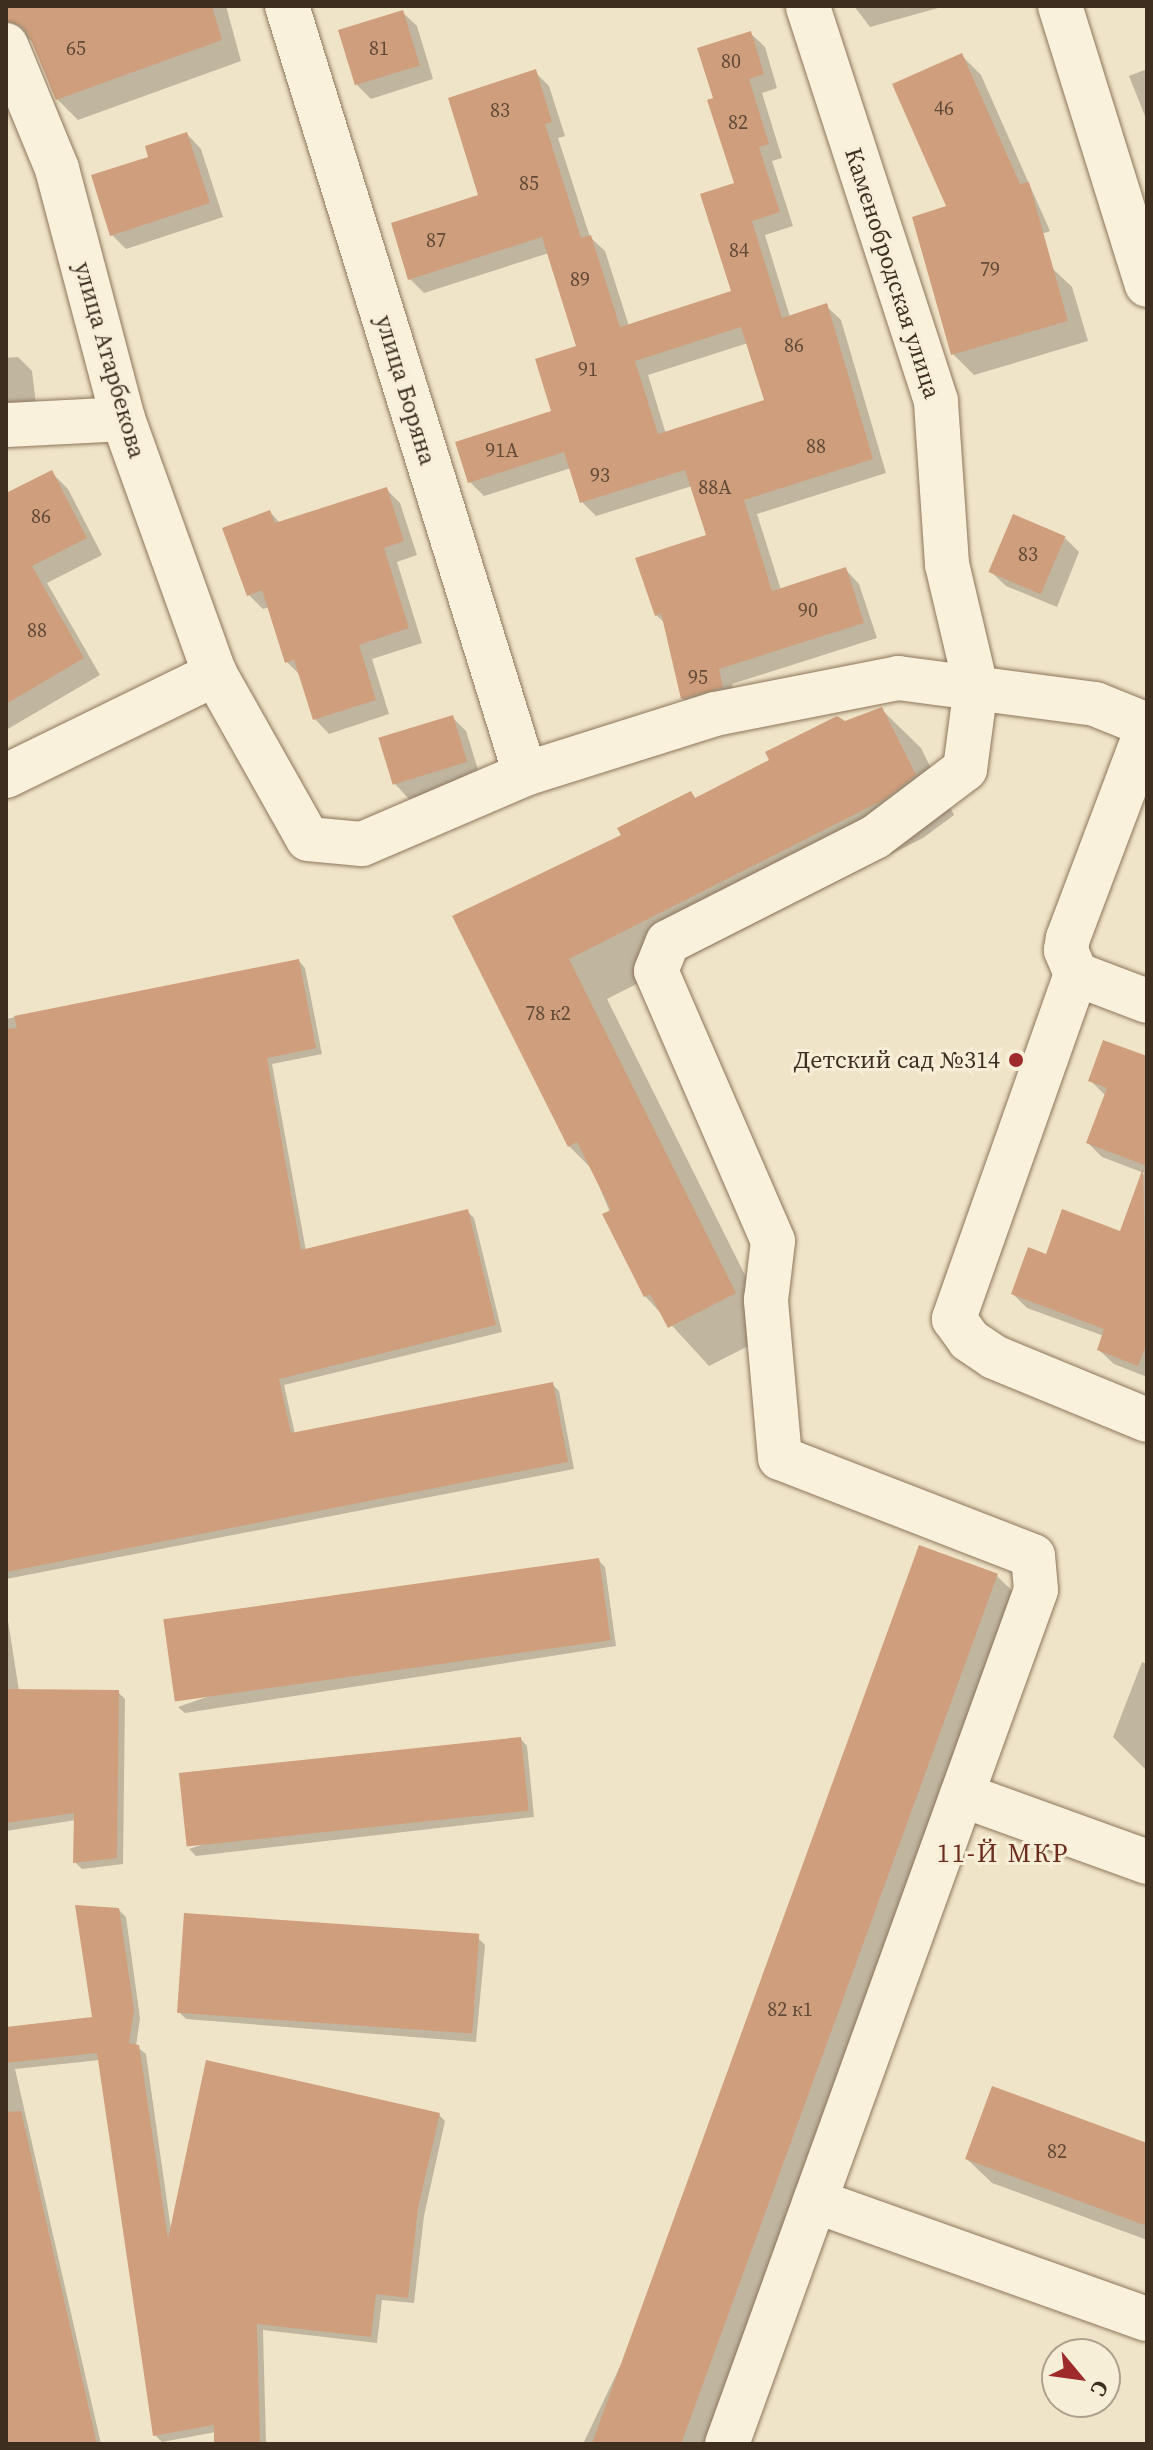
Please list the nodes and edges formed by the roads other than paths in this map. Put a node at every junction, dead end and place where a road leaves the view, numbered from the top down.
1 (287, 6) edge
2 (808, 6) edge
3 (1060, 6) edge
4 (6, 45) edge
5 (1147, 285) edge
6 (123, 419) junction
7 (6, 425) edge
8 (215, 674) junction
9 (976, 687) junction
10 (1147, 727) edge
11 (525, 774) junction
12 (6, 776) edge
13 (1076, 974) junction
14 (1147, 1001) edge
15 (1147, 1420) edge
16 (962, 1795) junction
17 (1147, 1862) edge
18 (815, 2201) junction
19 (1147, 2319) edge
20 (727, 2444) edge

1 - 11 street, улица Боряна
2 - 9 street, Каменобродская улица
3 - 5 street
4 - 6 street, улица Атарбекова
6 - 7 street
6 - 8 street, улица Атарбекова
8 - 11 street, улица Атарбекова
8 - 12 street
9 - 10 street
9 - 11 street
9 - 16 street
10 - 13 street
13 - 14 street
13 - 15 street
16 - 17 street
16 - 18 street
18 - 19 street
18 - 20 street

